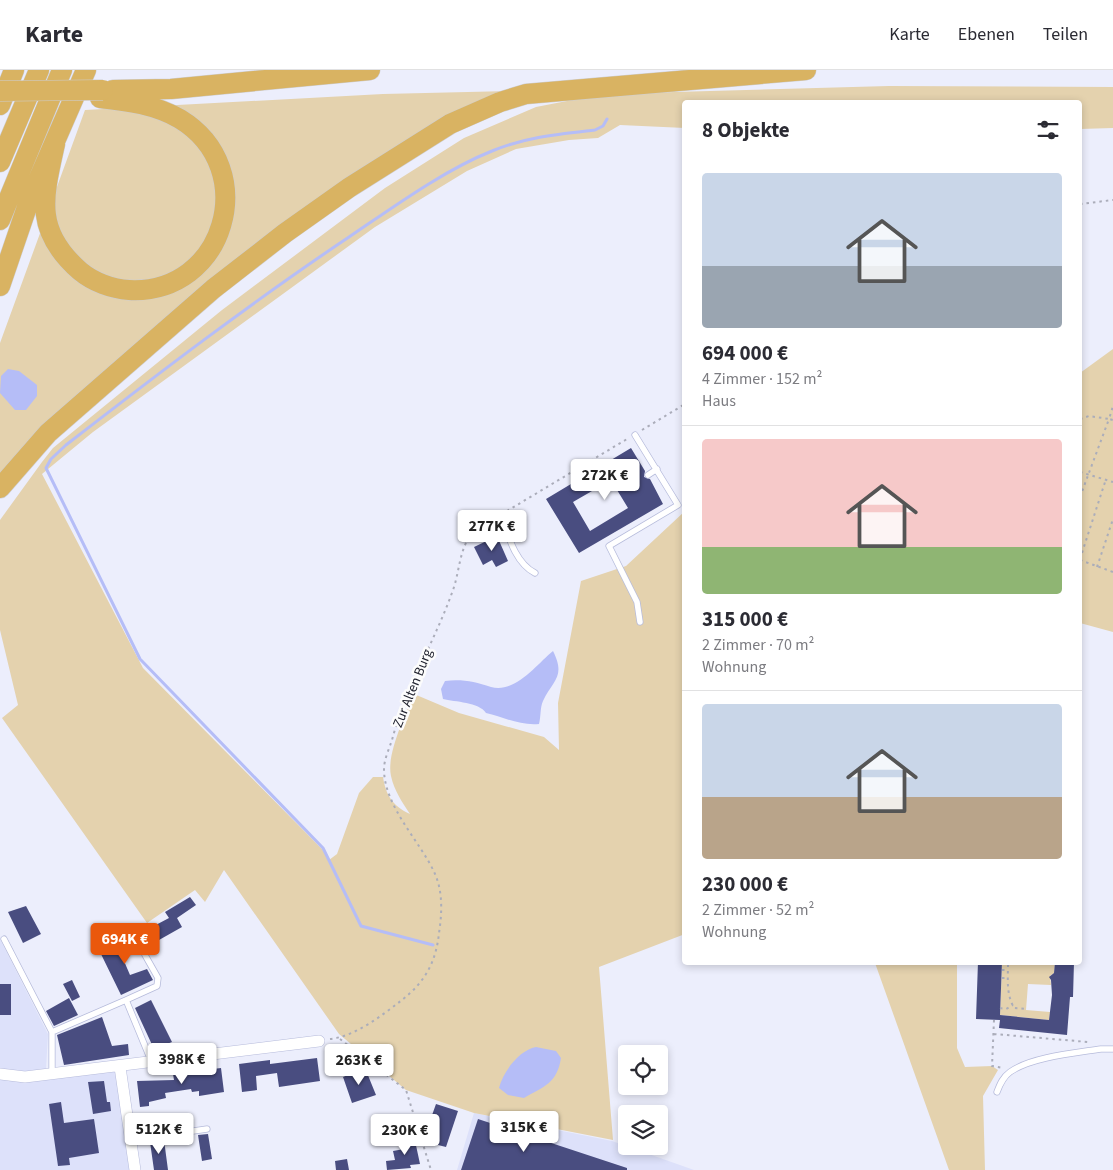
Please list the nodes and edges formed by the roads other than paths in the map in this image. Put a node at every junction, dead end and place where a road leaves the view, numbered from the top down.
1 (14, 70) edge
2 (38, 70) edge
3 (62, 70) edge
4 (86, 70) edge
5 (370, 70) edge
6 (806, 70) edge
7 (0, 92) edge
8 (102, 94) junction
9 (0, 105) edge
10 (55, 144) junction
11 (0, 162) edge
12 (0, 220) edge
13 (0, 286) edge
14 (635, 435) road end
15 (657, 469) junction
16 (648, 475) dead end
17 (0, 488) edge
18 (501, 515) road end
19 (535, 573) dead end
20 (640, 622) dead end
21 (4, 939) dead end
22 (145, 955) dead end
23 (126, 1000) junction
24 (52, 1032) junction
25 (319, 1041) dead end
26 (1113, 1049) edge
27 (152, 1063) junction
28 (120, 1067) junction
29 (0, 1074) edge
30 (52, 1074) junction
31 (997, 1092) dead end
32 (207, 1129) dead end
33 (131, 1140) junction
34 (135, 1170) edge

1 - 9 highway
2 - 11 highway
3 - 12 highway
4 - 10 highway
5 - 8 highway
6 - 17 highway
7 - 8 highway, bridge
8 - 10 highway
10 - 13 highway
14 - 15 lane
15 - 16 lane
15 - 20 lane
18 - 19 lane
21 - 24 lane
22 - 23 lane
23 - 24 lane
23 - 27 lane
24 - 30 lane
25 - 27 street
26 - 31 lane
27 - 28 street
28 - 30 street
28 - 33 street
29 - 30 street
32 - 33 lane
33 - 34 street

